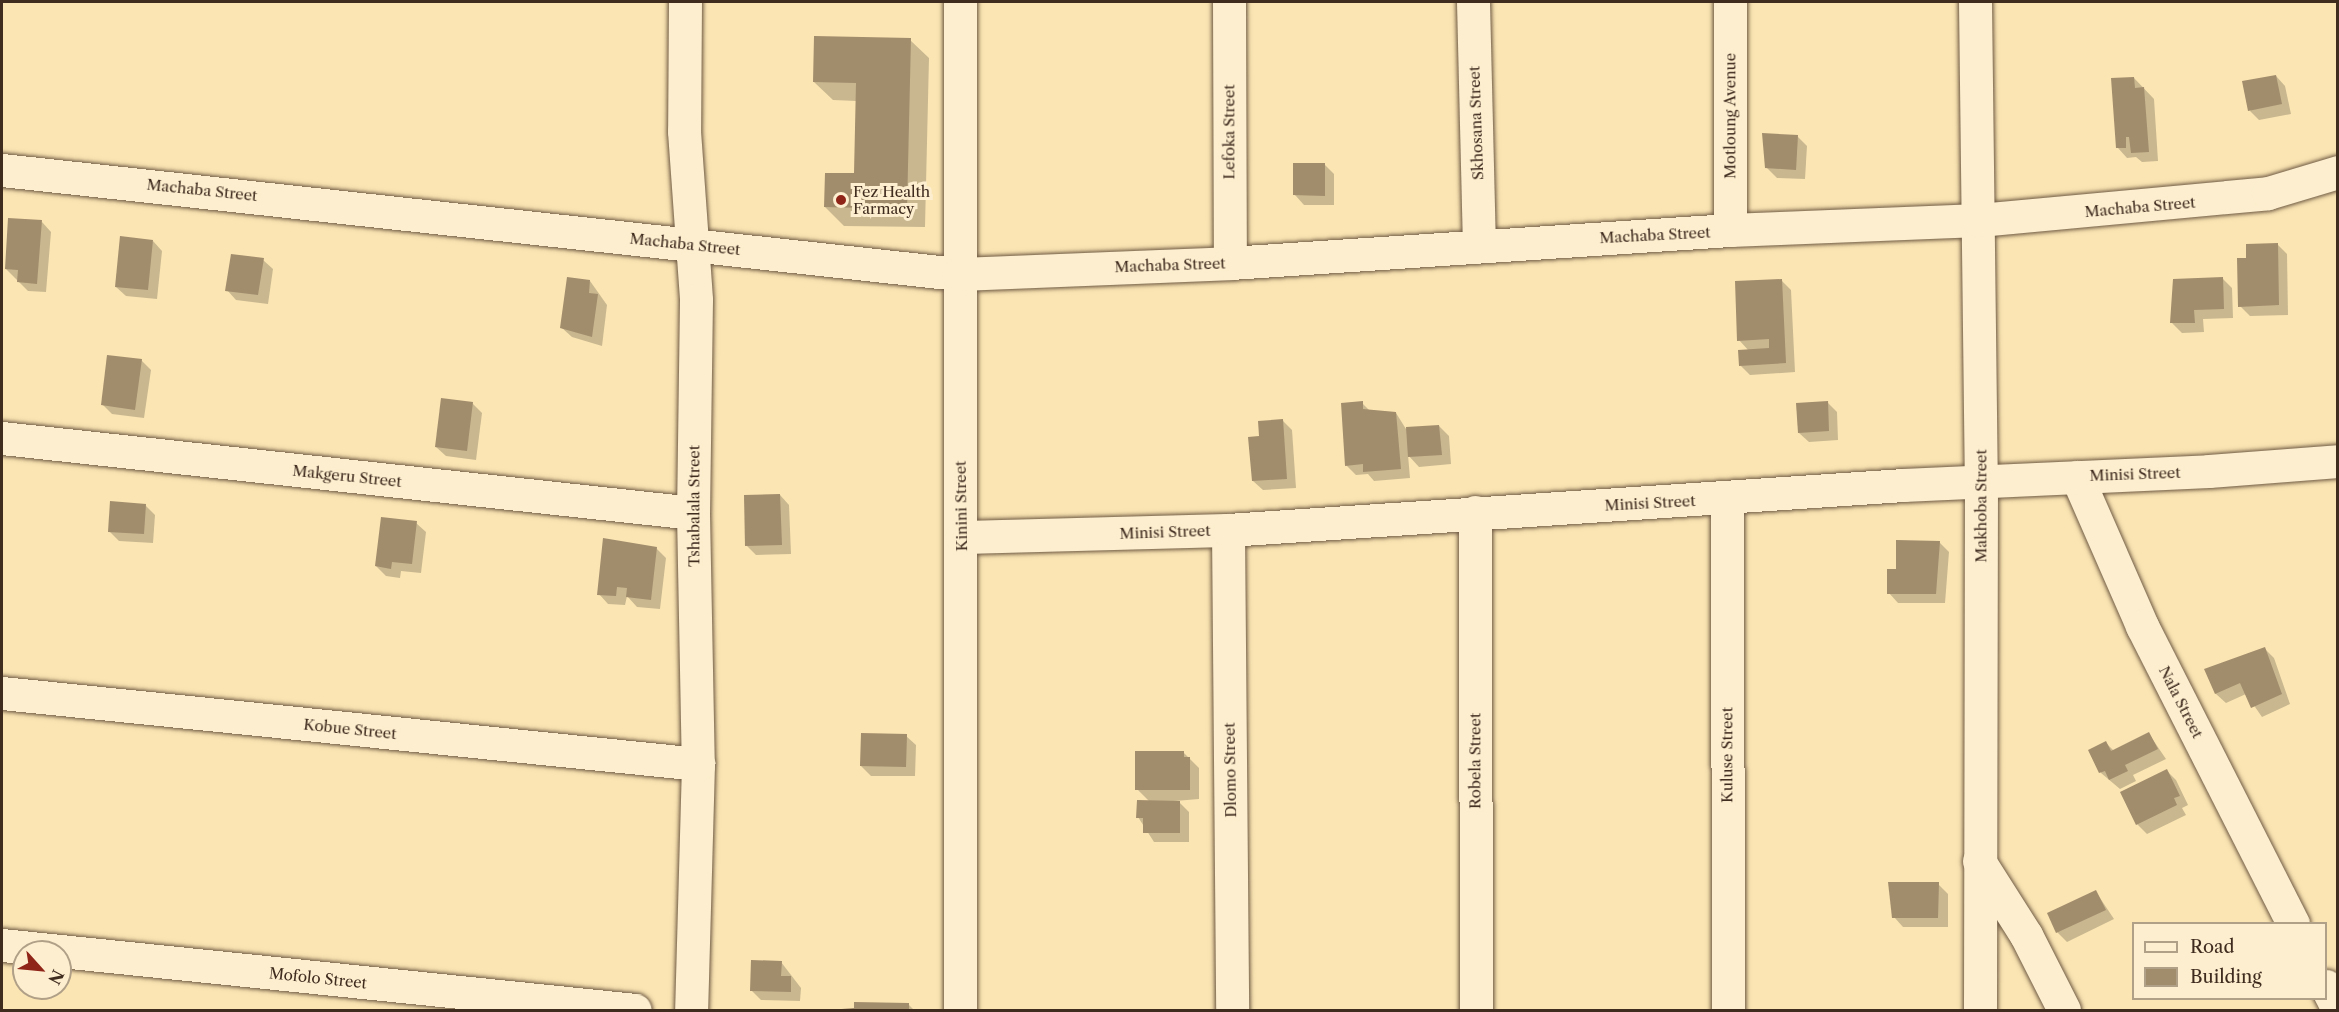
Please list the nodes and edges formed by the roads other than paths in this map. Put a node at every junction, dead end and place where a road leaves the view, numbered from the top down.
1 (685, 2) edge
2 (960, 2) edge
3 (1229, 2) edge
4 (1473, 2) edge
5 (1730, 2) edge
6 (1976, 2) edge
7 (2, 170) edge
8 (2337, 172) edge
9 (1979, 220) junction
10 (1730, 230) junction
11 (690, 244) junction
12 (1479, 245) junction
13 (1230, 263) junction
14 (958, 274) junction
15 (2, 438) edge
16 (2337, 461) edge
17 (2077, 477) junction
18 (1981, 481) junction
19 (1727, 499) junction
20 (1475, 512) junction
21 (693, 513) junction
22 (1228, 530) junction
23 (962, 537) junction
24 (2, 693) edge
25 (698, 764) junction
26 (1979, 861) junction
27 (2293, 922) edge
28 (2, 945) edge
29 (2327, 990) edge
30 (2337, 1010) edge
31 (635, 1011) edge
32 (691, 1011) edge
33 (960, 1011) edge
34 (1233, 1011) edge
35 (1476, 1011) edge
36 (1728, 1011) edge
37 (1980, 1011) edge
38 (2064, 1011) edge

1 - 11 street, Tshabalala Street
2 - 14 street, Kinini Street
3 - 13 street, Lefoka Street
4 - 12 street, Skhosana Street
5 - 10 street, Motloung Avenue
6 - 9 street, Makhoba Street
7 - 11 street, Machaba Street
8 - 9 street, Machaba Street
9 - 10 street, Machaba Street
9 - 18 street, Makhoba Street
10 - 12 street, Machaba Street
11 - 14 street, Machaba Street
11 - 21 street, Tshabalala Street
12 - 13 street, Machaba Street
13 - 14 street, Machaba Street
14 - 23 street, Kinini Street
15 - 21 street, Makgeru Street
16 - 17 street, Minisi Street
17 - 18 street, Minisi Street
17 - 27 street, Nala Street
18 - 19 street, Minisi Street
18 - 26 street, Makhoba Street
19 - 20 street, Minisi Street
19 - 36 street, Kuluse Street
20 - 22 street, Minisi Street
20 - 35 street, Robela Street
21 - 25 street, Tshabalala Street
22 - 23 street, Minisi Street
22 - 34 street, Dlomo Street
23 - 33 street, Kinini Street
24 - 25 street, Kobue Street
25 - 32 street, Tshabalala Street
26 - 37 street, Makhoba Street
26 - 38 street
28 - 31 street, Mofolo Street
29 - 30 street

